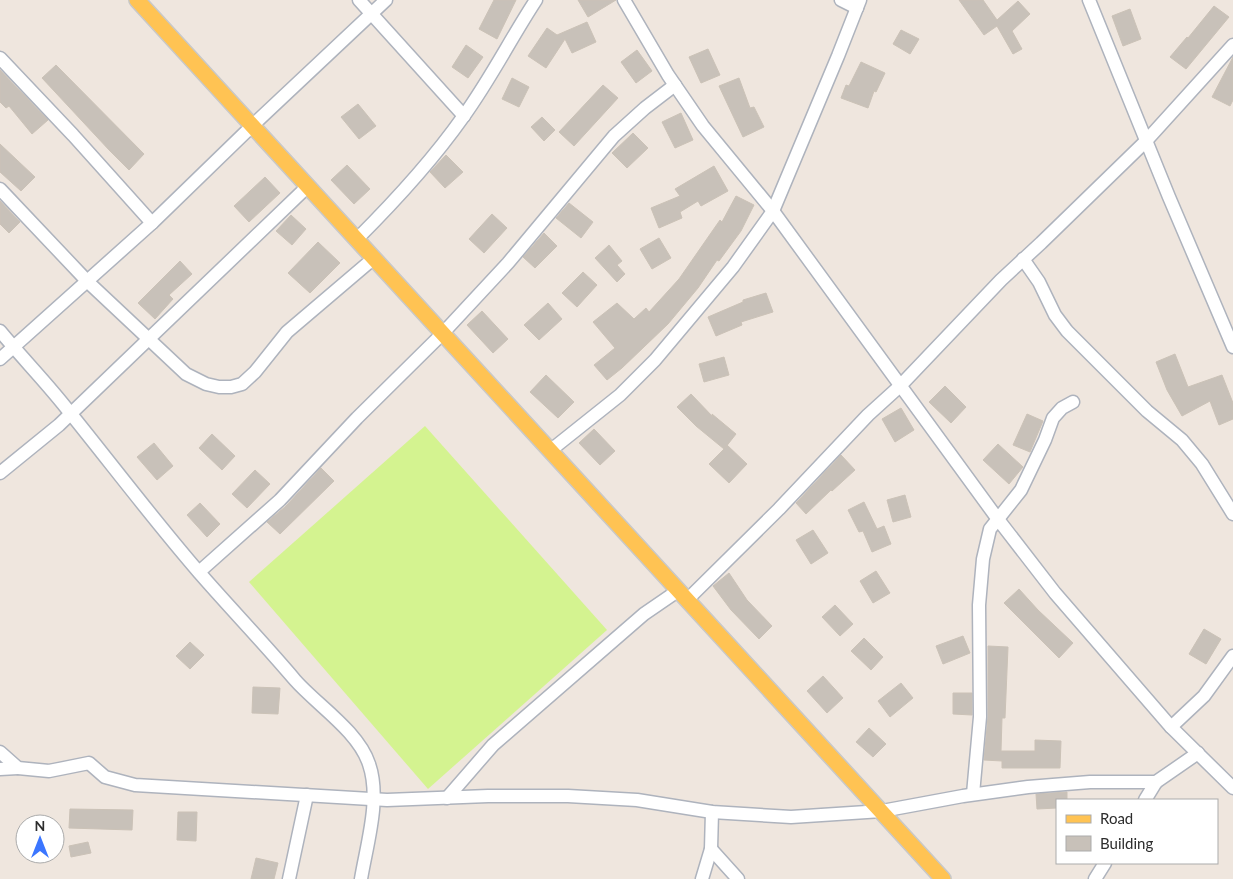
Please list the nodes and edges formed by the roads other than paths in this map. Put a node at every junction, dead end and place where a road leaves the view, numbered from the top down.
1 (137, 0) edge
2 (359, 0) edge
3 (386, 0) edge
4 (536, 0) edge
5 (624, 0) edge
6 (841, 0) edge
7 (1089, 0) edge
8 (858, 4) edge
9 (370, 14) junction
10 (1233, 45) edge
11 (0, 58) edge
12 (675, 85) junction
13 (464, 116) junction
14 (253, 126) junction
15 (1146, 140) junction
16 (308, 186) junction
17 (0, 189) edge
18 (773, 211) junction
19 (152, 224) junction
20 (357, 238) junction
21 (374, 258) junction
22 (1023, 259) junction
23 (88, 282) junction
24 (0, 331) edge
25 (443, 333) junction
26 (150, 339) junction
27 (1233, 346) edge
28 (13, 348) junction
29 (0, 360) edge
30 (900, 386) junction
31 (1073, 402) dead end
32 (70, 412) junction
33 (551, 450) junction
34 (0, 474) edge
35 (1233, 514) edge
36 (998, 518) junction
37 (199, 572) junction
38 (684, 595) junction
39 (1233, 656) edge
40 (1171, 727) junction
41 (0, 752) edge
42 (1198, 754) junction
43 (18, 768) junction
44 (0, 769) edge
45 (1156, 782) junction
46 (1233, 788) edge
47 (973, 794) junction
48 (307, 795) junction
49 (447, 798) junction
50 (1145, 799) edge
51 (375, 800) junction
52 (882, 811) junction
53 (712, 812) junction
54 (711, 849) junction
55 (1104, 864) edge
56 (289, 879) edge
57 (361, 879) edge
58 (702, 879) edge
59 (738, 879) edge
60 (943, 879) edge
61 (1096, 879) edge

1 - 14 main road
2 - 9 street
3 - 9 street
4 - 13 street
5 - 12 street
6 - 8 street
7 - 15 street
8 - 18 street
9 - 13 street
9 - 14 street
10 - 15 street
11 - 19 street
12 - 18 street
12 - 25 street
13 - 20 street
14 - 16 main road
14 - 19 street
15 - 22 street
15 - 27 street
16 - 20 main road
16 - 26 street
17 - 23 street
18 - 30 street
18 - 33 street
19 - 23 street
20 - 21 main road
21 - 25 main road
21 - 26 street
22 - 30 street
22 - 35 street
23 - 26 street
23 - 28 street
24 - 28 street
25 - 33 main road
25 - 37 street
26 - 32 street
28 - 29 street
28 - 32 street
30 - 36 street
30 - 38 street
31 - 36 street
32 - 34 street
32 - 37 street
33 - 38 main road
36 - 40 street
36 - 47 street
37 - 51 street
38 - 49 street
38 - 52 main road
39 - 40 street
40 - 42 street
41 - 43 street
42 - 45 street
42 - 46 street
43 - 44 street
43 - 48 street
45 - 47 street
45 - 50 street
47 - 52 street
48 - 51 street
48 - 56 street
49 - 51 street
49 - 53 street
51 - 57 street
52 - 53 street
52 - 60 main road
53 - 54 street
54 - 58 street
54 - 59 street
55 - 61 street

